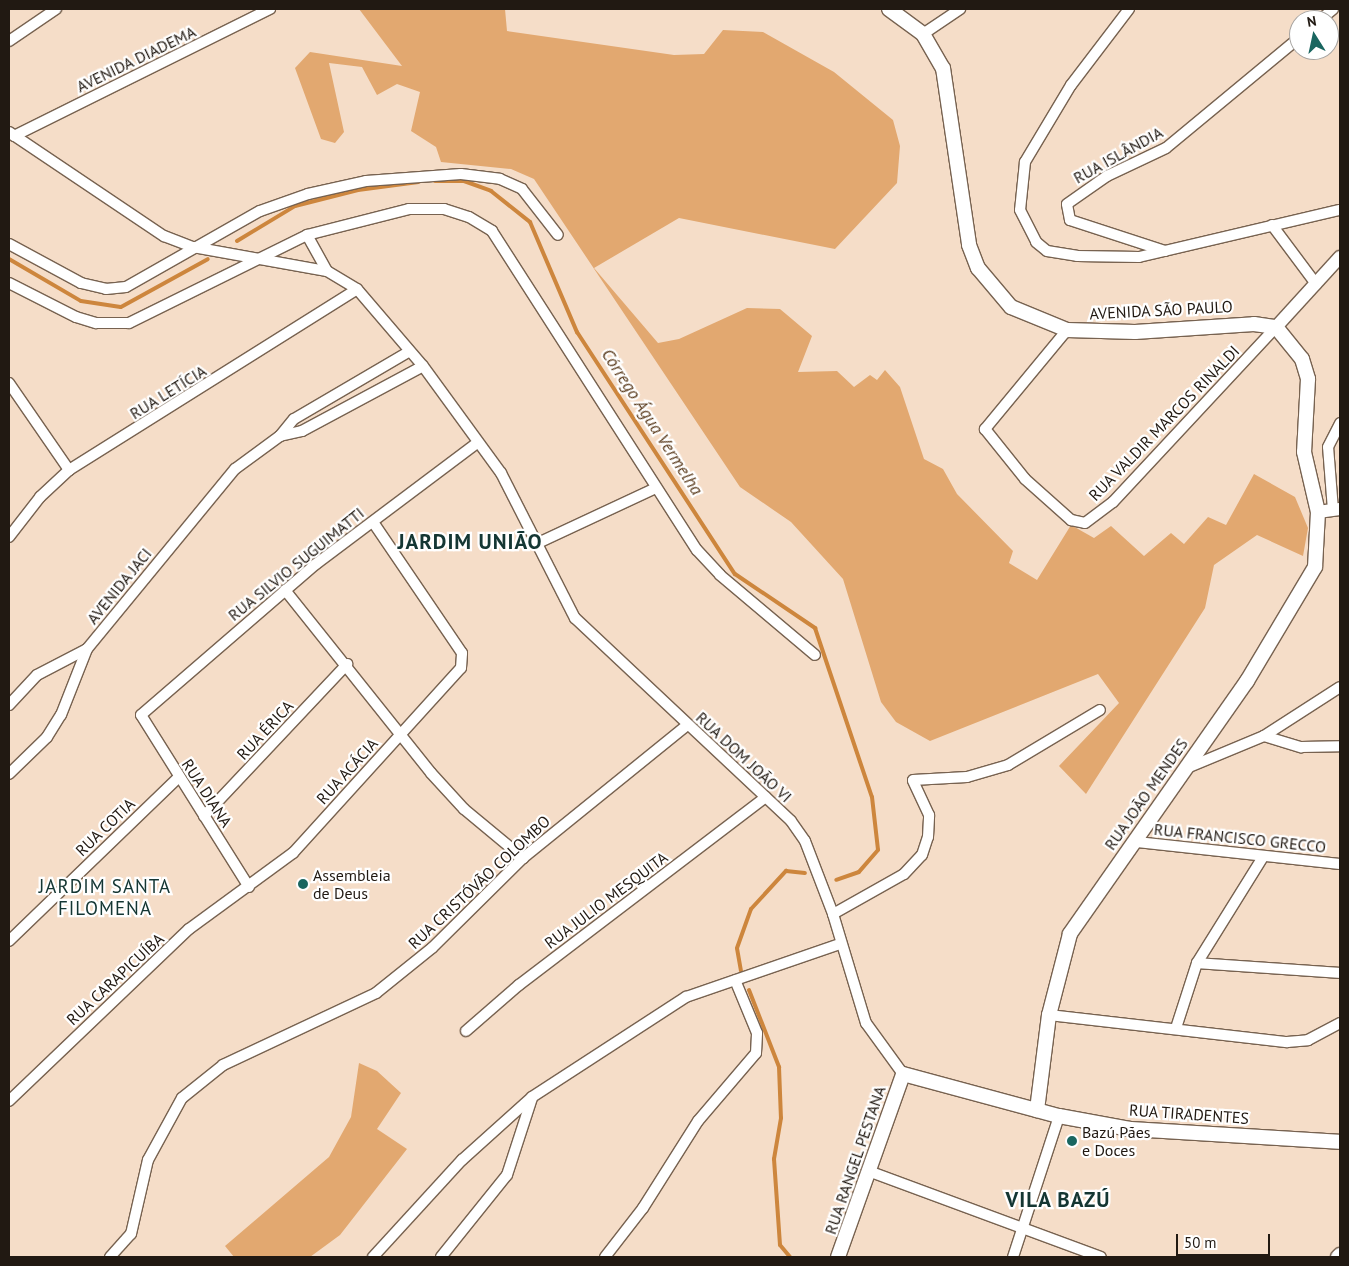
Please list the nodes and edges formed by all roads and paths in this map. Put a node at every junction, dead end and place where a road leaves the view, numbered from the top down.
1 (56, 9) edge
2 (270, 9) edge
3 (889, 9) edge
4 (960, 9) edge
5 (1129, 9) edge
6 (923, 34) junction
7 (9, 41) edge
8 (1289, 46) edge
9 (12, 134) edge
10 (1340, 210) edge
11 (1272, 225) junction
12 (307, 235) junction
13 (558, 235) dead end
14 (9, 244) edge
15 (194, 247) junction
16 (1167, 251) junction
17 (1340, 257) edge
18 (254, 259) junction
19 (327, 271) junction
20 (9, 283) edge
21 (1316, 284) junction
22 (357, 289) junction
23 (1276, 327) junction
24 (1067, 330) junction
25 (410, 351) junction
26 (424, 366) junction
27 (9, 383) edge
28 (1340, 423) edge
29 (280, 436) junction
30 (477, 443) junction
31 (69, 470) junction
32 (656, 488) junction
33 (1337, 509) edge
34 (1318, 512) junction
35 (372, 522) junction
36 (9, 537) edge
37 (538, 543) junction
38 (285, 590) junction
39 (87, 649) junction
40 (815, 655) dead end
41 (347, 664) junction
42 (1340, 687) edge
43 (9, 705) edge
44 (1100, 710) dead end
45 (140, 715) joint
46 (687, 724) junction
47 (400, 734) junction
48 (1264, 736) junction
49 (1340, 746) edge
50 (1186, 768) junction
51 (9, 774) edge
52 (179, 777) junction
53 (766, 796) junction
54 (204, 816) junction
55 (1137, 842) junction
56 (523, 858) junction
57 (1263, 858) junction
58 (1340, 864) edge
59 (249, 887) junction
60 (833, 914) junction
61 (9, 941) edge
62 (840, 944) junction
63 (1197, 963) junction
64 (1340, 973) edge
65 (736, 980) junction
66 (1049, 1015) junction
67 (1340, 1023) edge
68 (1176, 1028) junction
69 (466, 1031) dead end
70 (903, 1074) junction
71 (532, 1097) junction
72 (9, 1100) edge
73 (1037, 1110) junction
74 (1059, 1116) junction
75 (1340, 1142) edge
76 (870, 1172) junction
77 (1022, 1229) junction
78 (110, 1257) edge
79 (373, 1257) edge
80 (442, 1257) edge
81 (605, 1257) edge
82 (838, 1257) edge
83 (1013, 1257) edge
84 (1101, 1257) edge

1 - 7 street
2 - 9 street, AVENIDA DIADEMA
3 - 6 main road, AVENIDA SÃO PAULO
4 - 6 street
5 - 16 street
6 - 24 main road, AVENIDA SÃO PAULO
8 - 16 street, RUA ISLÂNDIA
9 - 15 street
10 - 11 street
11 - 16 street
11 - 21 street
12 - 18 street
12 - 19 street
12 - 32 street
13 - 15 street
14 - 15 street
15 - 18 street
17 - 21 street
18 - 19 street
18 - 20 street
19 - 22 street, RUA DOM JOÃO VI
21 - 23 street
22 - 25 street, RUA DOM JOÃO VI
22 - 31 street, RUA LETÍCIA
23 - 24 main road, AVENIDA SÃO PAULO
23 - 24 street, RUA VALDIR MARCOS RINALDI
23 - 34 main road
25 - 26 street, RUA DOM JOÃO VI
25 - 29 street, AVENIDA JACI
26 - 29 street, AVENIDA JACI
26 - 30 street, RUA DOM JOÃO VI
27 - 31 street
28 - 33 street
29 - 39 street, AVENIDA JACI
30 - 35 street, RUA SILVIO SUGUIMATTI
30 - 37 street, RUA DOM JOÃO VI
31 - 36 street, RUA LETÍCIA
32 - 37 street
32 - 40 street
33 - 34 street
34 - 50 main road, RUA JOÃO MENDES
35 - 38 street, RUA SILVIO SUGUIMATTI
35 - 47 street, RUA ACÁCIA
37 - 46 street, RUA DOM JOÃO VI
38 - 41 street
38 - 45 street, RUA SILVIO SUGUIMATTI
39 - 43 street
39 - 51 street, AVENIDA JACI
41 - 47 street
41 - 54 street, RUA ÉRICA
42 - 48 street
44 - 60 street
45 - 52 street, RUA DIANA
46 - 53 street, RUA DOM JOÃO VI
46 - 56 street, RUA CRISTÓVÃO COLOMBO
47 - 56 street
47 - 59 street, RUA ACÁCIA
48 - 49 street
48 - 50 street
50 - 55 main road, RUA JOÃO MENDES
52 - 54 street, RUA DIANA
52 - 61 street, RUA COTIA
53 - 60 street, RUA DOM JOÃO VI
53 - 69 street, RUA JULIO MESQUITA
54 - 59 street, RUA DIANA
55 - 57 street, RUA FRANCISCO GRECCO
55 - 66 main road, RUA JOÃO MENDES
56 - 78 street, RUA CRISTÓVÃO COLOMBO
57 - 58 street, RUA FRANCISCO GRECCO
57 - 63 street
59 - 72 street, RUA CARAPICUÍBA
60 - 62 street, RUA DOM JOÃO VI
62 - 65 street
62 - 70 street, RUA DOM JOÃO VI
63 - 64 street
63 - 68 street
65 - 71 street
65 - 81 street
66 - 68 street
66 - 73 main road, RUA JOÃO MENDES
67 - 68 street
70 - 73 main road, RUA TIRADENTES
70 - 76 main road, RUA RANGEL PESTANA
71 - 79 street
71 - 80 street
73 - 74 main road, RUA TIRADENTES
74 - 75 main road, RUA TIRADENTES
74 - 77 street
76 - 77 street
76 - 82 main road, RUA RANGEL PESTANA
77 - 83 street
77 - 84 street

